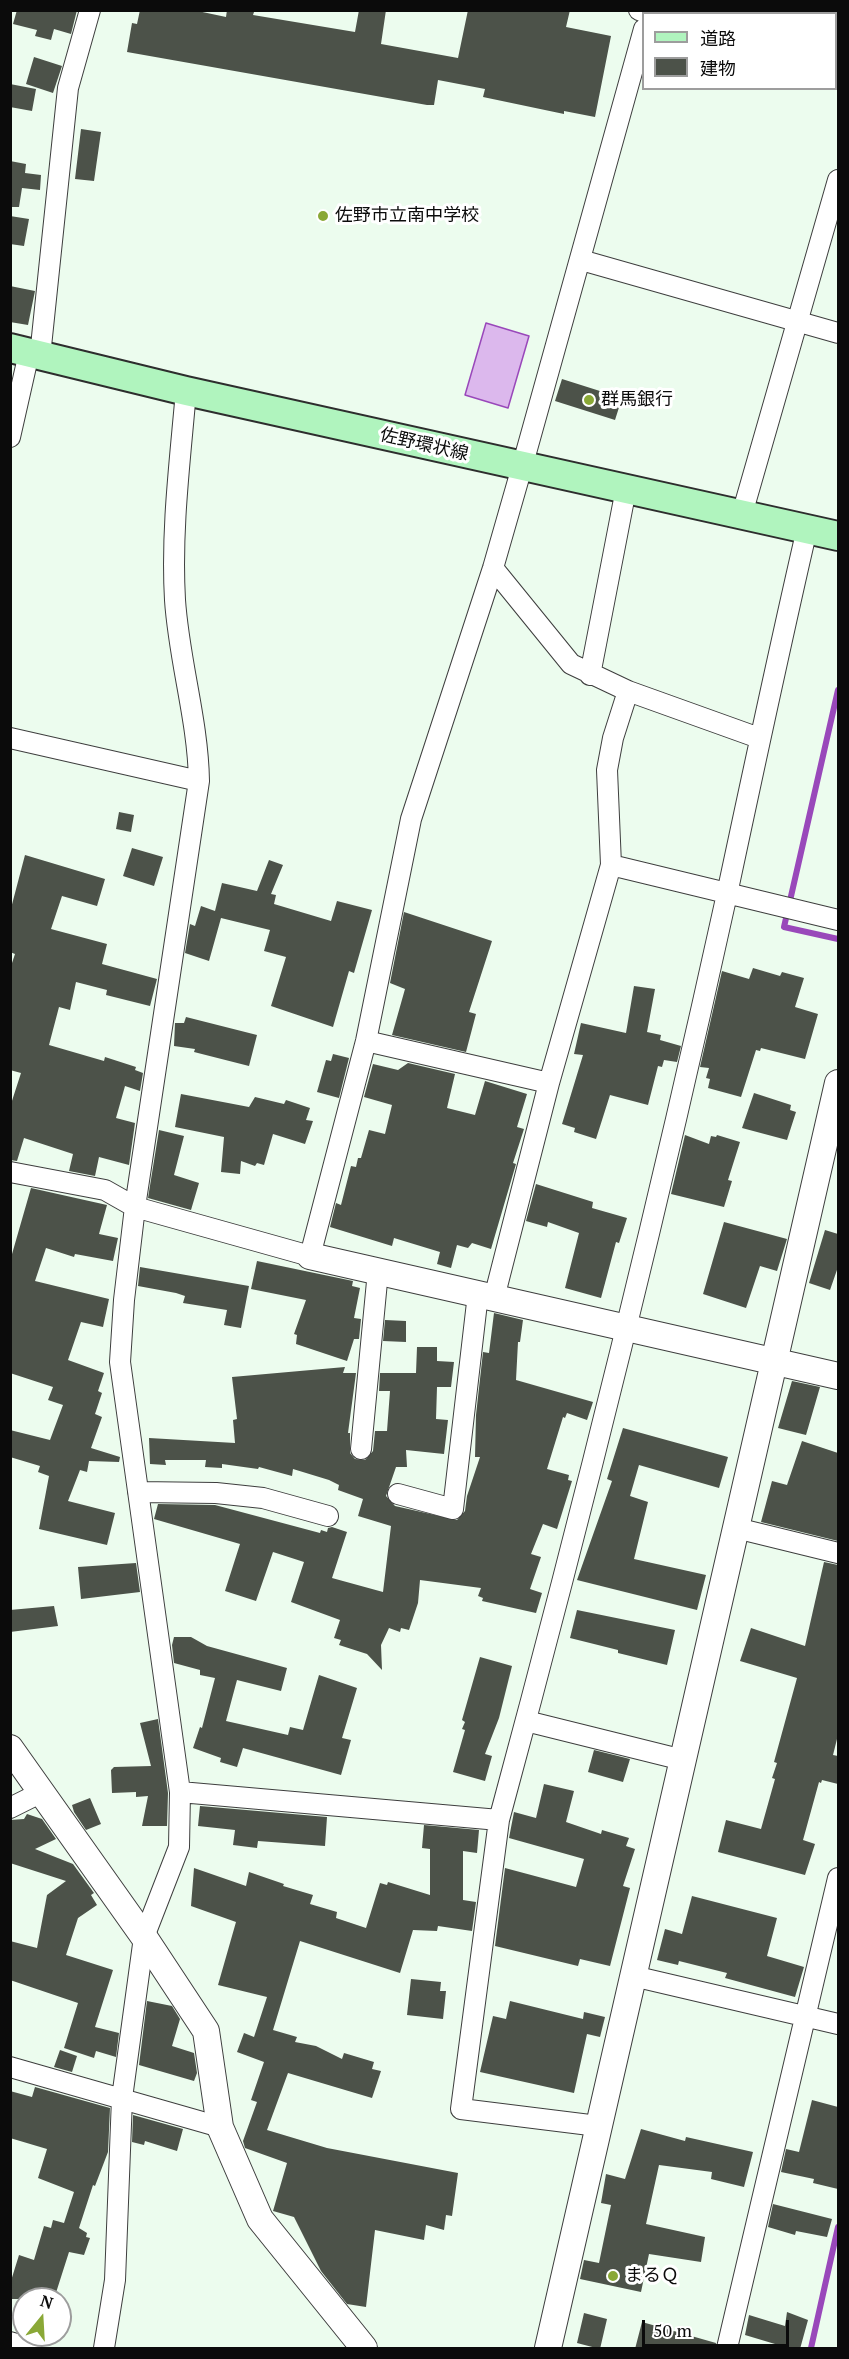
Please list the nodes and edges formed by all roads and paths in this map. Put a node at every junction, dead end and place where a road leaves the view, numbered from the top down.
1 (90, 10) edge
2 (642, 36) edge
3 (838, 180) edge
4 (581, 260) junction
5 (798, 321) junction
6 (838, 333) edge
7 (27, 352) edge
8 (186, 392) junction
9 (10, 437) edge
10 (522, 467) junction
11 (626, 489) junction
12 (742, 514) junction
13 (807, 529) junction
14 (838, 536) edge
15 (493, 568) junction
16 (590, 675) junction
17 (628, 691) junction
18 (10, 738) edge
19 (759, 738) junction
20 (199, 781) junction
21 (611, 865) junction
22 (727, 895) junction
23 (838, 920) edge
24 (366, 1041) junction
25 (549, 1083) junction
26 (838, 1083) edge
27 (10, 1172) edge
28 (135, 1207) junction
29 (310, 1256) junction
30 (378, 1271) junction
31 (486, 1296) junction
32 (625, 1327) junction
33 (776, 1361) junction
34 (838, 1376) edge
35 (361, 1449) dead end
36 (138, 1492) junction
37 (398, 1494) dead end
38 (328, 1516) dead end
39 (736, 1528) junction
40 (838, 1553) edge
41 (526, 1720) junction
42 (14, 1756) edge
43 (683, 1760) junction
44 (42, 1792) junction
45 (180, 1792) junction
46 (10, 1808) edge
47 (499, 1820) junction
48 (838, 1878) edge
49 (144, 1937) junction
50 (633, 1977) junction
51 (806, 2017) junction
52 (838, 2024) edge
53 (10, 2067) edge
54 (122, 2098) junction
55 (598, 2126) junction
56 (220, 2127) junction
57 (10, 2342) edge
58 (31, 2349) edge
59 (104, 2349) edge
60 (364, 2349) edge
61 (548, 2349) edge
62 (727, 2349) edge

1 - 7 street
2 - 4 street
3 - 5 street
4 - 5 street
4 - 10 street
5 - 6 street
5 - 12 street
7 - 8 main road, 佐野環状線
7 - 9 street
8 - 10 main road, 佐野環状線
8 - 20 street
10 - 11 main road, 佐野環状線
10 - 15 street
11 - 12 main road, 佐野環状線
11 - 16 street
12 - 13 main road, 佐野環状線
13 - 14 main road, 佐野環状線
13 - 19 street
15 - 16 street
15 - 24 street
16 - 17 street
17 - 19 street
17 - 21 street
18 - 20 street
19 - 22 street
20 - 28 street
21 - 22 street
21 - 25 street
22 - 23 street
22 - 32 street
24 - 25 street
24 - 29 street
25 - 31 street
26 - 33 street
27 - 28 street
28 - 29 street
28 - 36 street
29 - 30 street
30 - 31 street
30 - 35 street
31 - 32 street
31 - 37 street
32 - 33 street
32 - 41 street
33 - 34 street
33 - 39 street
36 - 38 street
36 - 45 street
39 - 40 street
39 - 43 street
41 - 43 street
41 - 47 street
42 - 44 street
43 - 50 street
44 - 46 street
44 - 49 street
45 - 47 street
45 - 49 street
47 - 55 street
48 - 51 street
49 - 54 street
49 - 56 street
50 - 51 street
50 - 55 street
51 - 52 street
51 - 62 street
53 - 54 street
54 - 56 street
54 - 59 street
55 - 61 street
56 - 60 street
57 - 58 street

